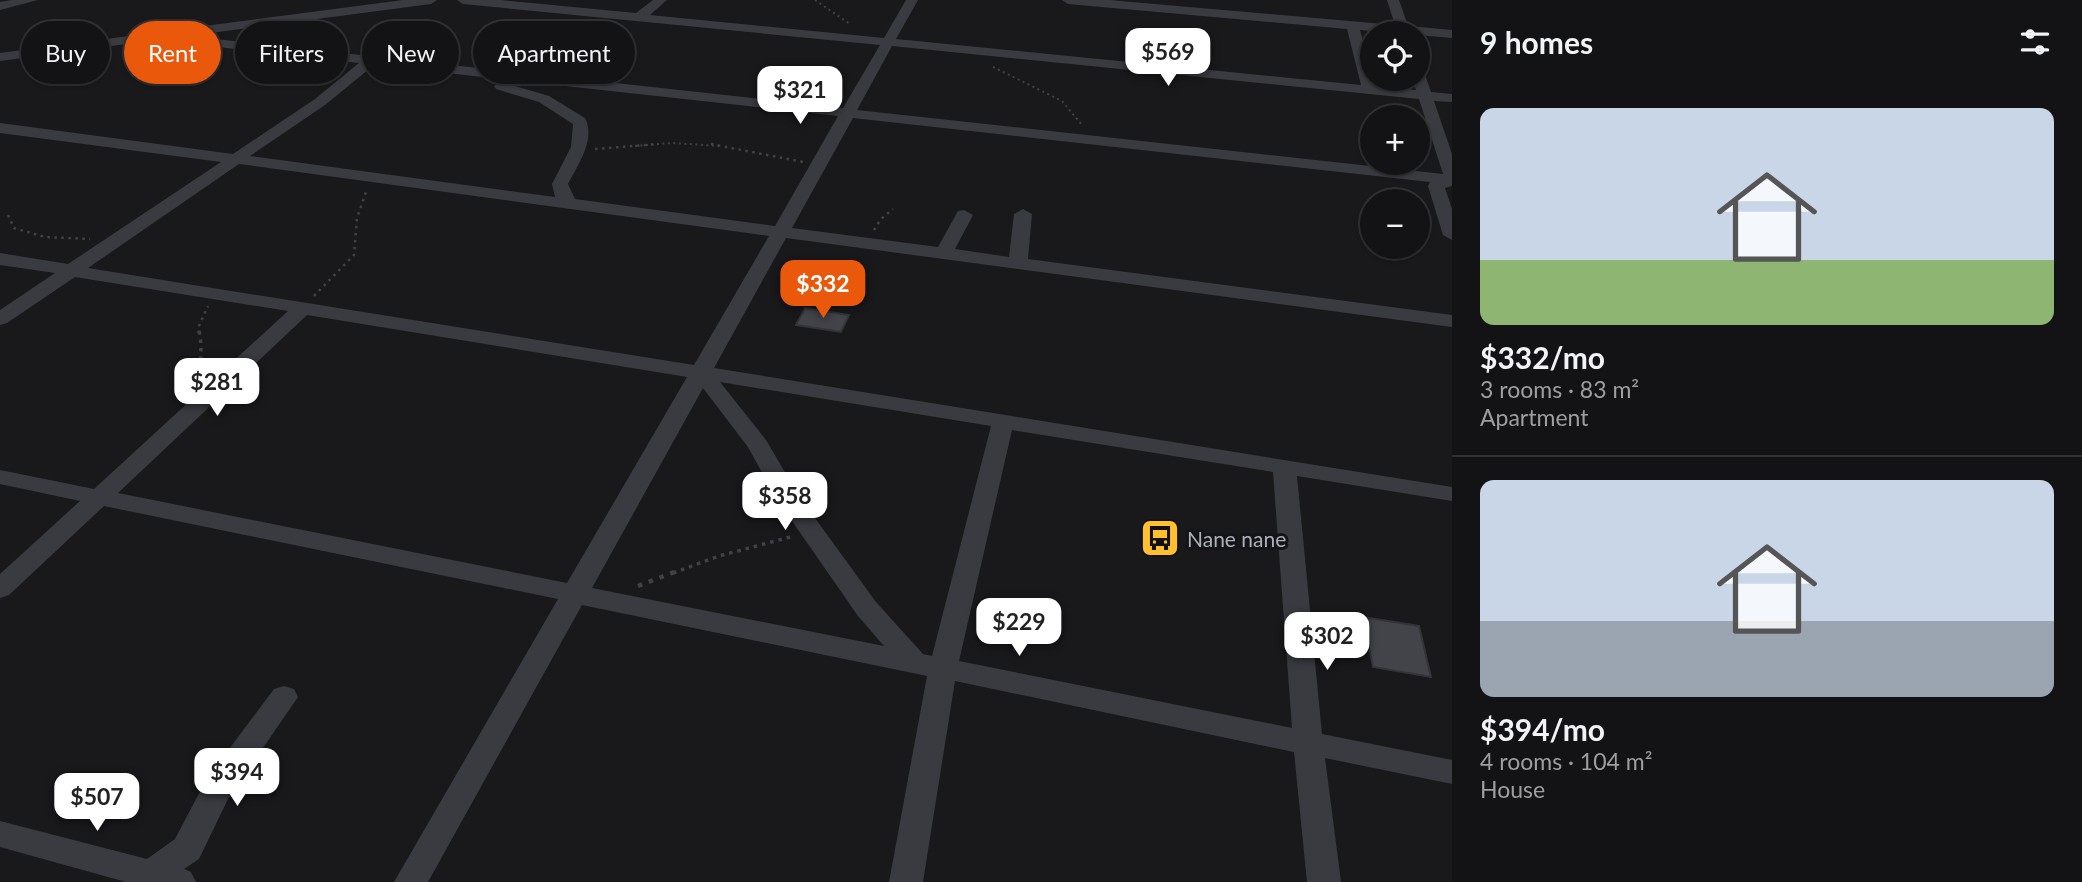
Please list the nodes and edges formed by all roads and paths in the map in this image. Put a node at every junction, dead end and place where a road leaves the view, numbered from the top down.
1 (32, 0) edge
2 (350, 0) edge
3 (431, 0) edge
4 (463, 0) edge
5 (661, 0) edge
6 (815, 0) edge
7 (912, 0) edge
8 (1069, 0) edge
9 (1393, 0) edge
10 (0, 6) edge
11 (637, 19) junction
12 (253, 21) edge
13 (271, 21) edge
14 (1400, 21) edge
15 (1353, 27) junction
16 (1360, 28) edge
17 (1430, 33) edge
18 (1452, 34) edge
19 (124, 40) edge
20 (885, 43) junction
21 (221, 44) edge
22 (955, 50) junction
23 (1360, 56) edge
24 (0, 57) edge
25 (362, 59) edge
26 (362, 67) edge
27 (459, 74) edge
28 (581, 84) edge
29 (1360, 89) edge
30 (1379, 91) edge
31 (1423, 91) edge
32 (1424, 95) junction
33 (1452, 98) edge
34 (848, 113) junction
35 (0, 128) edge
36 (1094, 140) junction
37 (578, 151) junction
38 (233, 160) junction
39 (818, 164) junction
40 (374, 179) junction
41 (1452, 179) edge
42 (569, 204) junction
43 (893, 209) dead end
44 (1023, 214) dead end
45 (8, 215) dead end
46 (964, 215) dead end
47 (780, 231) junction
48 (1452, 235) edge
49 (859, 241) junction
50 (113, 243) junction
51 (944, 253) junction
52 (0, 259) edge
53 (1017, 263) junction
54 (72, 270) junction
55 (214, 293) junction
56 (303, 308) junction
57 (0, 319) edge
58 (1452, 321) edge
59 (701, 372) junction
60 (204, 401) junction
61 (1003, 421) junction
62 (1284, 467) junction
63 (0, 477) edge
64 (1452, 494) edge
65 (101, 497) junction
66 (813, 532) junction
67 (0, 589) edge
68 (589, 595) junction
69 (913, 662) junction
70 (943, 668) junction
71 (284, 697) dead end
72 (1308, 743) junction
73 (1452, 772) edge
74 (0, 834) edge
75 (165, 878) edge
76 (411, 882) edge
77 (906, 882) edge
78 (1324, 882) edge

1 - 10 street
2 - 12 street
3 - 13 street
4 - 11 street
5 - 11 street
6 - 20 path
7 - 20 street
8 - 15 street
9 - 14 street
11 - 20 street
15 - 16 street
15 - 23 street
17 - 18 street
19 - 24 street
20 - 22 street
20 - 34 street
21 - 25 street
22 - 29 street
22 - 36 path
26 - 38 street
27 - 37 street
28 - 34 street
30 - 32 street
31 - 32 street
32 - 33 street
32 - 41 street
34 - 36 street
34 - 39 street
35 - 38 street
36 - 41 street
37 - 39 path
37 - 42 street
38 - 40 street
38 - 50 street
39 - 47 street
40 - 42 street
40 - 56 path
41 - 48 street
42 - 47 street
43 - 49 path
44 - 53 street
45 - 50 path
46 - 51 street
47 - 49 street
47 - 59 street
49 - 51 street
50 - 54 street
51 - 53 street
52 - 54 street
53 - 58 street
54 - 55 street
54 - 57 street
55 - 56 street
55 - 60 path
56 - 59 street
56 - 60 street
59 - 61 street
59 - 66 street
59 - 68 street
60 - 65 street
61 - 62 street
61 - 70 street
62 - 64 street
62 - 72 street
63 - 65 street
65 - 67 street
65 - 68 street
66 - 68 path
66 - 69 street
68 - 69 street
68 - 76 street
69 - 70 street
70 - 72 street
70 - 77 street
71 - 75 street
72 - 73 street
72 - 78 street
74 - 75 street

